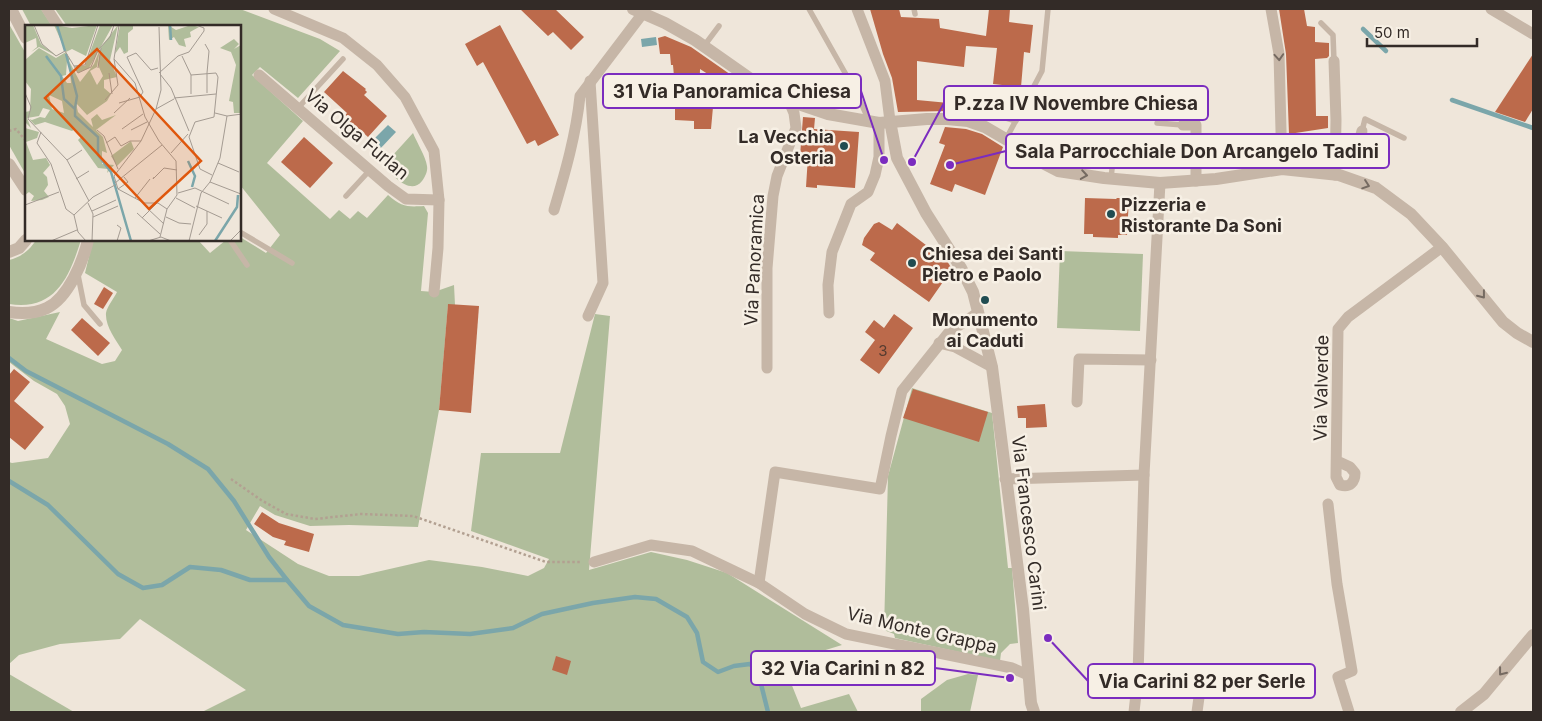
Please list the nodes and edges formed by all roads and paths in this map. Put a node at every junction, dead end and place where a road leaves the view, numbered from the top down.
1 (11, 9) edge
2 (47, 9) edge
3 (274, 9) edge
4 (809, 9) edge
5 (857, 9) edge
6 (1048, 9) edge
7 (1272, 9) edge
8 (1492, 9) edge
9 (640, 10) edge
10 (1321, 23) dead end
11 (57, 25) edge
12 (719, 26) dead end
13 (1533, 34) edge
14 (25, 36) edge
15 (704, 46) junction
16 (343, 59) dead end
17 (1334, 61) joint
18 (260, 75) dead end
19 (590, 82) junction
20 (788, 99) junction
21 (976, 99) dead end
22 (298, 108) junction
23 (1016, 121) junction
24 (880, 122) junction
25 (1157, 123) dead end
26 (1183, 125) joint
27 (9, 131) edge
28 (1362, 131) joint
29 (1404, 138) dead end
30 (1006, 139) junction
31 (25, 140) edge
32 (1336, 143) junction
33 (1114, 151) dead end
34 (9, 164) edge
35 (1282, 169) junction
36 (370, 170) junction
37 (1335, 175) junction
38 (1110, 178) junction
39 (1196, 181) junction
40 (1160, 183) junction
41 (25, 188) edge
42 (346, 196) dead end
43 (439, 200) junction
44 (554, 210) dead end
45 (241, 233) edge
46 (25, 241) edge
47 (88, 241) edge
48 (231, 241) edge
49 (1442, 247) junction
50 (9, 252) edge
51 (292, 263) dead end
52 (247, 265) dead end
53 (78, 270) junction
54 (434, 292) dead end
55 (9, 312) edge
56 (830, 313) dead end
57 (978, 313) junction
58 (588, 316) dead end
59 (100, 324) dead end
60 (1533, 342) edge
61 (939, 343) junction
62 (1151, 360) junction
63 (992, 367) junction
64 (767, 368) dead end
65 (1078, 402) dead end
66 (1337, 461) dead end
67 (1144, 475) junction
68 (231, 479) dead end
69 (1005, 479) junction
70 (1328, 504) dead end
71 (594, 562) joint
72 (759, 583) junction
73 (1533, 635) edge
74 (1028, 676) junction
75 (1137, 684) junction
76 (1034, 712) edge
77 (1134, 712) edge
78 (1197, 712) edge
79 (1349, 712) edge
80 (1461, 712) edge

1 - 14 street
2 - 11 street
3 - 43 street, Via Olga Furlan
4 - 24 lane
5 - 24 street
6 - 23 lane
7 -> 35 street
8 - 13 street
9 - 15 street
9 - 19 street
10 - 17 lane
12 - 15 lane
15 - 20 street
16 - 22 lane
17 - 32 street
18 - 22 street, Via Olga Furlan
19 - 44 street
19 - 58 street
20 - 24 street
20 - 64 street, Via Panoramica
21 - 23 lane
22 - 36 street, Via Olga Furlan
23 - 30 lane
24 - 30 street
24 - 56 street
24 - 57 street, Via Francesco Carini
25 - 26 lane
26 - 39 street
27 - 31 path
28 - 29 lane
28 - 32 street
30 -> 38 street
32 - 37 street
33 - 38 lane
34 - 41 street
35 - 37 street
35 - 39 street
36 - 42 lane
36 - 43 street, Via Olga Furlan
37 -> 49 street
38 - 40 street
39 - 40 street
40 - 62 street
43 - 54 street, Via Olga Furlan
45 - 51 lane
46 - 50 street
47 - 53 street
48 - 52 lane
49 -> 60 street
49 - 66 street, Via Valverde
53 - 55 street
53 - 59 lane
57 - 61 street
57 - 63 street, Via Francesco Carini
61 - 63 street
61 - 72 street
62 - 65 street
62 - 67 street
63 - 69 street, Via Francesco Carini
67 - 69 street
67 - 75 street
68 - 71 path
69 - 74 street, Via Francesco Carini
70 - 79 street
71 - 72 street, Via Monte Grappa
72 - 74 street, Via Monte Grappa
73 -> 80 street
74 - 76 street, Via Francesco Carini
75 - 77 street
75 - 78 street

